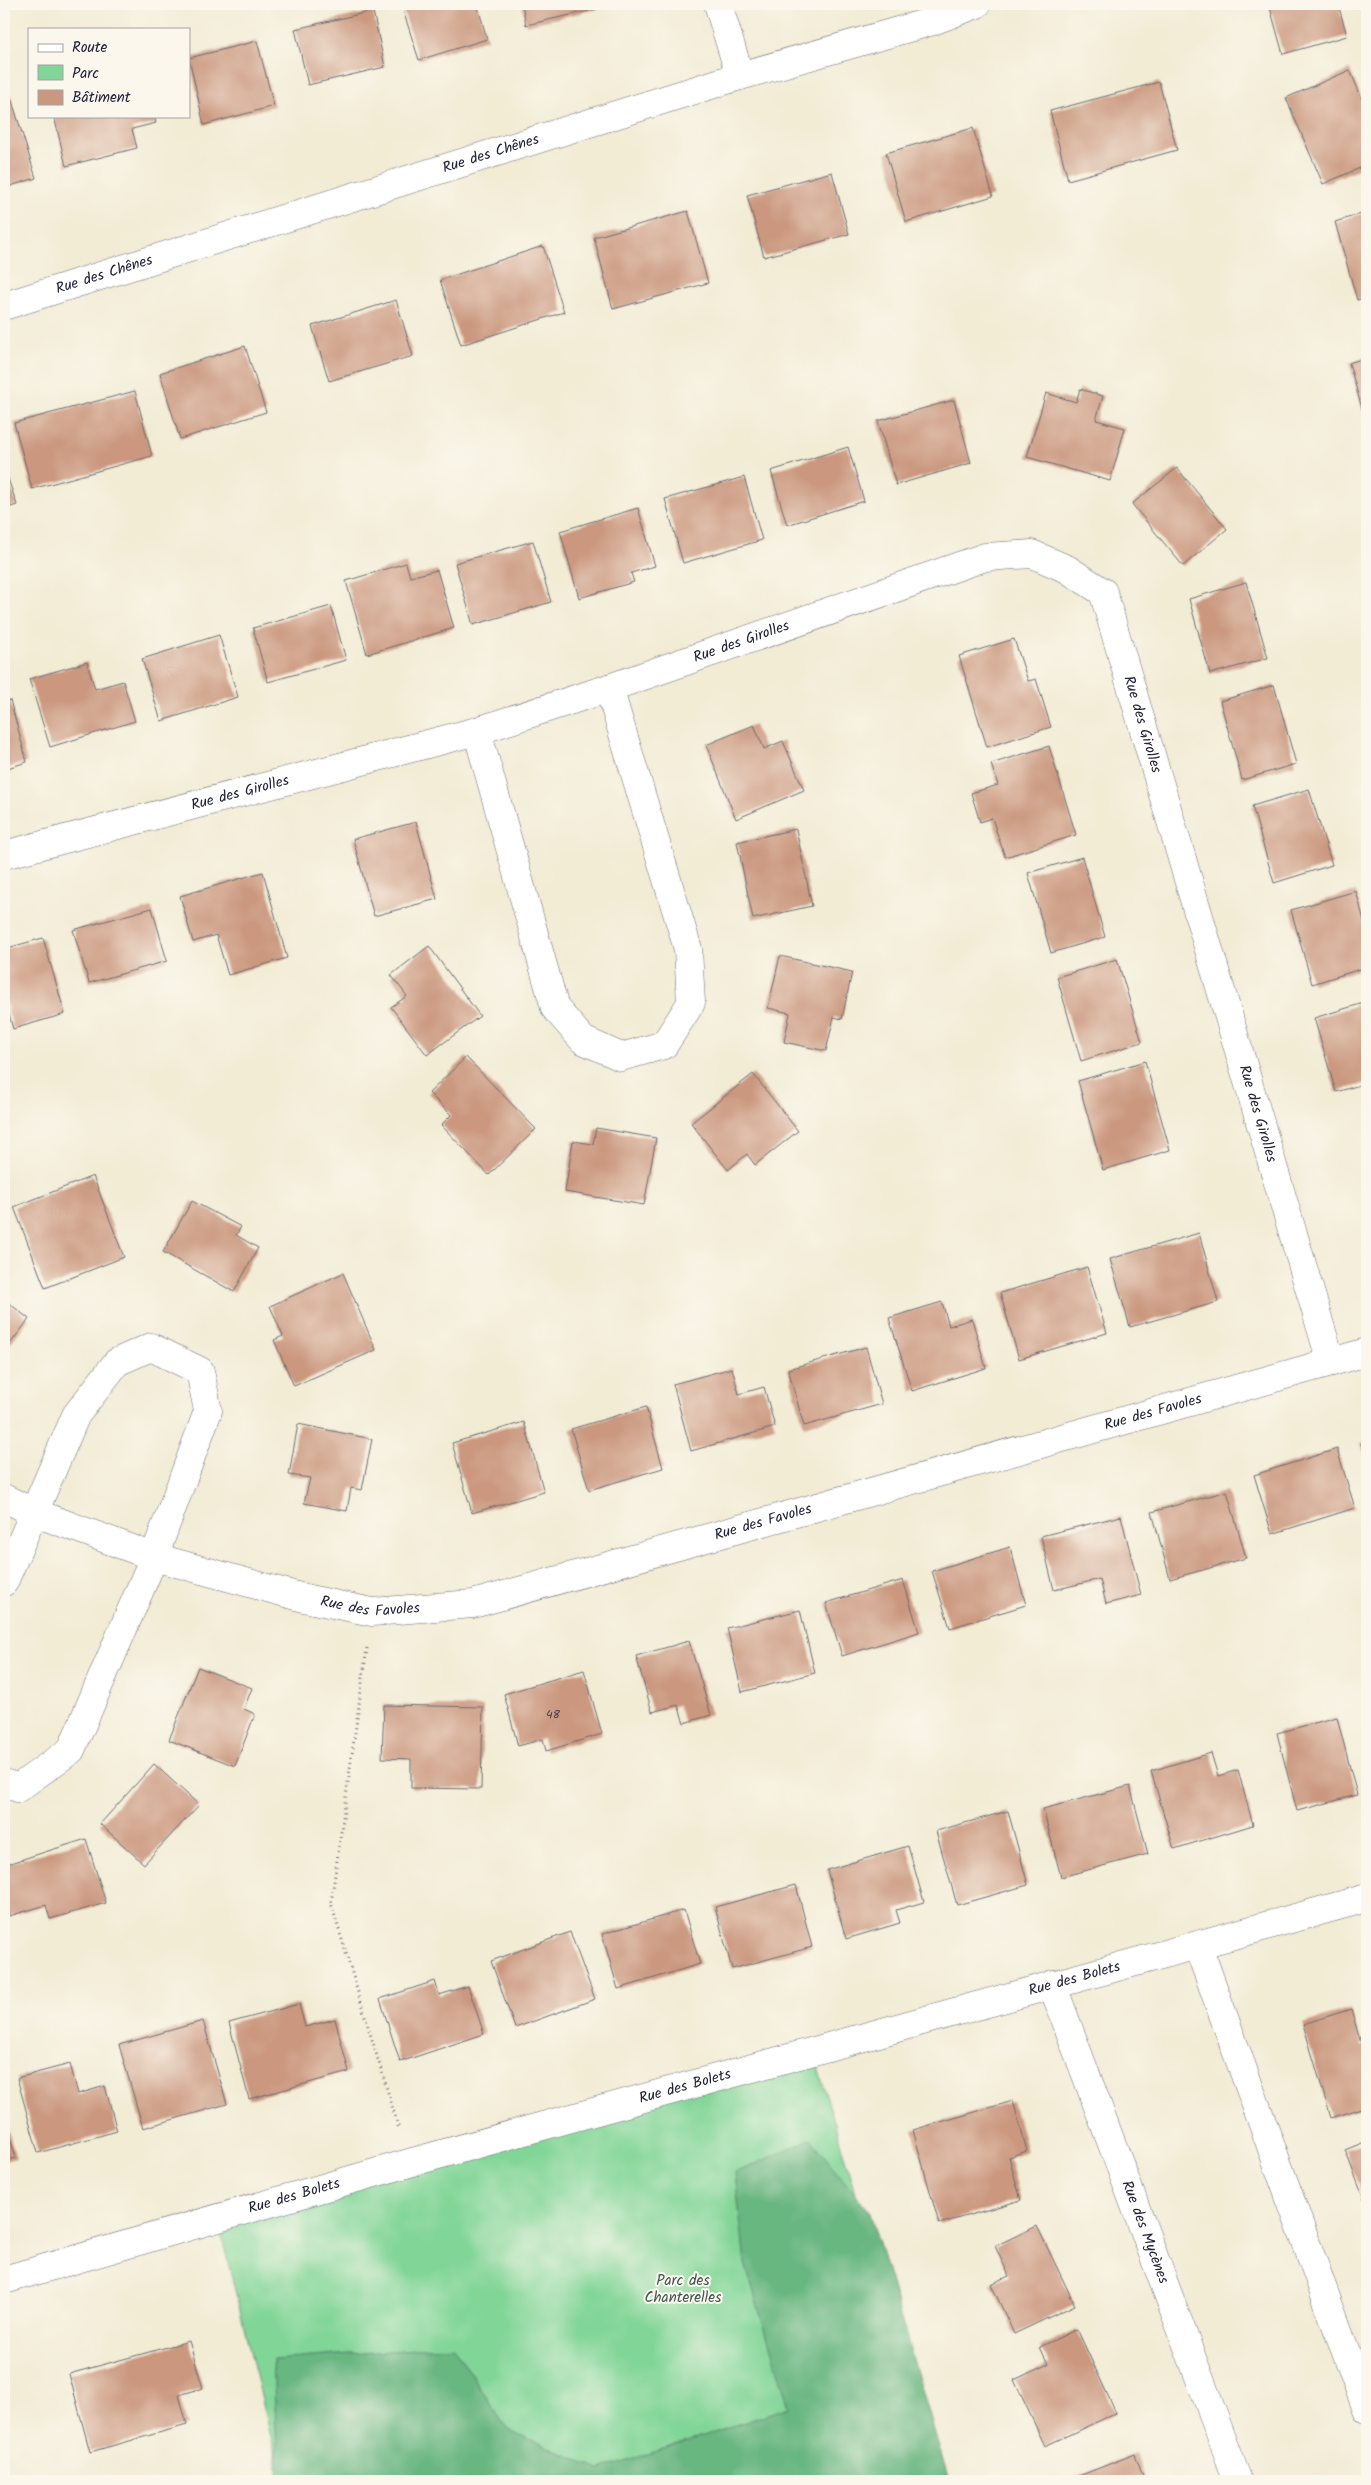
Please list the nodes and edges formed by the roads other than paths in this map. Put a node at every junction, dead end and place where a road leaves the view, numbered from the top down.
1 (718, 4) edge
2 (977, 4) edge
3 (740, 76) junction
4 (4, 306) edge
5 (609, 688) junction
6 (477, 731) junction
7 (4, 855) edge
8 (1367, 1352) edge
9 (1331, 1362) junction
10 (4, 1498) edge
11 (33, 1512) junction
12 (154, 1557) junction
13 (4, 1582) edge
14 (4, 1783) edge
15 (1367, 1898) edge
16 (1198, 1946) junction
17 (1052, 1984) junction
18 (4, 2280) edge
19 (1367, 2410) edge
20 (1238, 2481) edge

1 - 3 street
2 - 3 street, Rue des Chênes
3 - 4 street, Rue des Chênes
5 - 6 street, Rue des Girolles
5 - 6 street
5 - 9 street, Rue des Girolles
6 - 7 street, Rue des Girolles
8 - 9 street, Rue des Favoles
9 - 12 street, Rue des Favoles
10 - 11 street, Rue des Favoles
11 - 12 street, Rue des Favoles
11 - 12 street
11 - 13 street
12 - 14 street
15 - 16 street, Rue des Bolets
16 - 17 street, Rue des Bolets
16 - 19 street
17 - 18 street, Rue des Bolets
17 - 20 street, Rue des Mycènes

